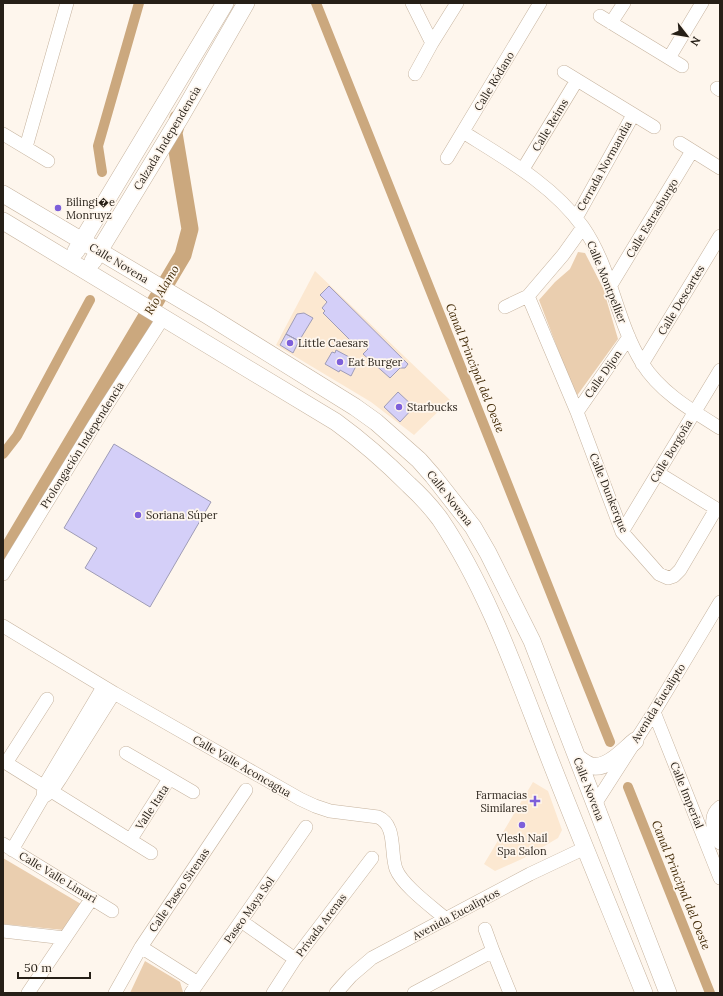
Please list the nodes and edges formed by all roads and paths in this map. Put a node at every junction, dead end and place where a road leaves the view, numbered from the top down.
1 (67, 3) edge
2 (225, 3) edge
3 (246, 3) edge
4 (412, 3) edge
5 (457, 3) edge
6 (540, 3) edge
7 (624, 3) edge
8 (702, 3) edge
9 (600, 16) dead end
10 (611, 23) junction
11 (432, 44) junction
12 (669, 58) junction
13 (682, 66) dead end
14 (564, 72) dead end
15 (416, 74) dead end
16 (577, 80) junction
17 (633, 115) junction
18 (654, 127) dead end
19 (463, 132) junction
20 (3, 134) edge
21 (680, 143) dead end
22 (26, 147) junction
23 (692, 151) junction
24 (447, 158) dead end
25 (48, 162) dead end
26 (720, 168) edge
27 (523, 169) junction
28 (3, 194) edge
29 (3, 222) edge
30 (579, 222) junction
31 (720, 236) edge
32 (82, 241) junction
33 (99, 251) junction
34 (70, 261) junction
35 (87, 272) junction
36 (611, 284) junction
37 (528, 296) junction
38 (505, 307) dead end
39 (207, 315) junction
40 (161, 317) junction
41 (629, 337) junction
42 (642, 364) junction
43 (720, 370) edge
44 (577, 412) junction
45 (694, 412) junction
46 (336, 422) junction
47 (720, 428) edge
48 (658, 473) junction
49 (433, 476) junction
50 (420, 496) junction
51 (718, 510) edge
52 (622, 532) junction
53 (3, 574) edge
54 (502, 582) junction
55 (720, 602) edge
56 (3, 626) edge
57 (109, 690) junction
58 (47, 699) dead end
59 (654, 712) junction
60 (635, 741) junction
61 (126, 753) dead end
62 (578, 758) junction
63 (5, 762) edge
64 (169, 779) junction
65 (246, 790) dead end
66 (46, 791) junction
67 (193, 792) dead end
68 (595, 804) junction
69 (720, 807) edge
70 (306, 827) dead end
71 (131, 839) junction
72 (720, 843) edge
73 (8, 847) edge
74 (585, 848) junction
75 (151, 853) dead end
76 (372, 858) dead end
77 (720, 878) edge
78 (92, 898) junction
79 (112, 911) dead end
80 (446, 919) junction
81 (241, 921) junction
82 (485, 929) dead end
83 (3, 931) edge
84 (65, 938) junction
85 (142, 947) junction
86 (492, 951) junction
87 (295, 959) junction
88 (195, 988) edge
89 (28, 993) edge
90 (115, 993) edge
91 (273, 993) edge
92 (336, 993) edge
93 (414, 993) edge
94 (510, 993) edge
95 (644, 993) edge
96 (668, 993) edge

1 - 22 street
2 - 32 main road, Calzada Independencia
3 - 33 main road, Calzada Independencia
4 - 11 street
5 - 11 street
6 - 19 street, Calle Ródano
7 - 10 street
8 - 12 street
9 - 10 street
10 - 12 street
11 - 15 street
12 - 13 street
14 - 16 street
16 - 17 street
16 - 27 street, Calle Reims
17 - 18 street
17 - 30 street, Cerrada Normandia
19 - 24 street, Calle Ródano
19 - 27 street, Calle Montpellier
20 - 22 street
21 - 23 street
22 - 25 street
23 - 26 street
23 - 36 street, Calle Estrasburgo
27 - 30 street, Calle Montpellier
28 - 32 main road, Calle Novena
29 - 34 main road, Calle Novena
30 - 36 street, Calle Montpellier
30 - 37 street, Cerrada Normandia
31 - 42 street, Calle Descartes
32 - 33 main road, Calle Novena
32 - 34 main road, Calzada Independencia
33 - 35 main road, Calzada Independencia
33 - 39 main road, Calle Novena
34 - 35 main road, Calle Novena
35 - 40 main road, Calle Novena
36 - 41 street, Calle Montpellier
37 - 38 street, Cerrada Normandia
37 - 44 street, Calle Dunkerque
39 - 40 main road
39 - 49 main road, Calle Novena
40 - 46 main road, Calle Novena
40 - 53 street, Prolongación Independencia
41 - 42 street, Calle Montpellier
41 - 44 street, Calle Dijon
42 - 45 street, Calle Montpellier
43 - 45 street, Calle Borgoña
44 - 52 street, Calle Dunkerque
45 - 47 street, Calle Montpellier
45 - 48 street, Calle Borgoña
46 - 49 main road
46 - 50 main road, Calle Novena
48 - 51 street, Calle Dunkerque
48 - 52 street, Calle Borgoña
49 - 54 main road, Calle Novena
50 - 54 main road
50 - 74 main road, Calle Novena
51 - 52 street, Calle Dunkerque
54 - 62 main road, Calle Novena
55 - 59 street, Avenida Eucalipto
56 - 57 street, Calle Valle Aconcagua
57 - 66 street
57 - 80 street, Calle Valle Aconcagua
58 - 63 street
59 - 60 street, Avenida Eucalipto
59 - 77 street, Calle Imperial
60 - 62 main road
60 - 68 street, Avenida Eucalipto
61 - 64 street, Valle Itata
62 - 68 main road, Calle Novena
63 - 66 street, Valle Itata
64 - 67 street
64 - 71 street, Valle Itata
65 - 85 street, Calle Paseo Sirenas
66 - 71 street, Valle Itata
66 - 73 street
68 - 96 main road, Calle Novena
69 - 72 street
70 - 81 street, Paseo Maya Sol
71 - 75 street
73 - 78 street, Calle Valle Limari
74 - 80 street, Avenida Eucaliptos
74 - 95 main road, Calle Novena
76 - 87 street, Privada Arenas
78 - 79 street, Calle Valle Limari
78 - 84 street
80 - 92 street, Avenida Eucaliptos
81 - 87 street
81 - 88 street, Paseo Maya Sol
82 - 86 street
83 - 84 street
84 - 89 street
85 - 88 street
85 - 90 street, Calle Paseo Sirenas
86 - 93 street
86 - 94 street
87 - 91 street, Privada Arenas

